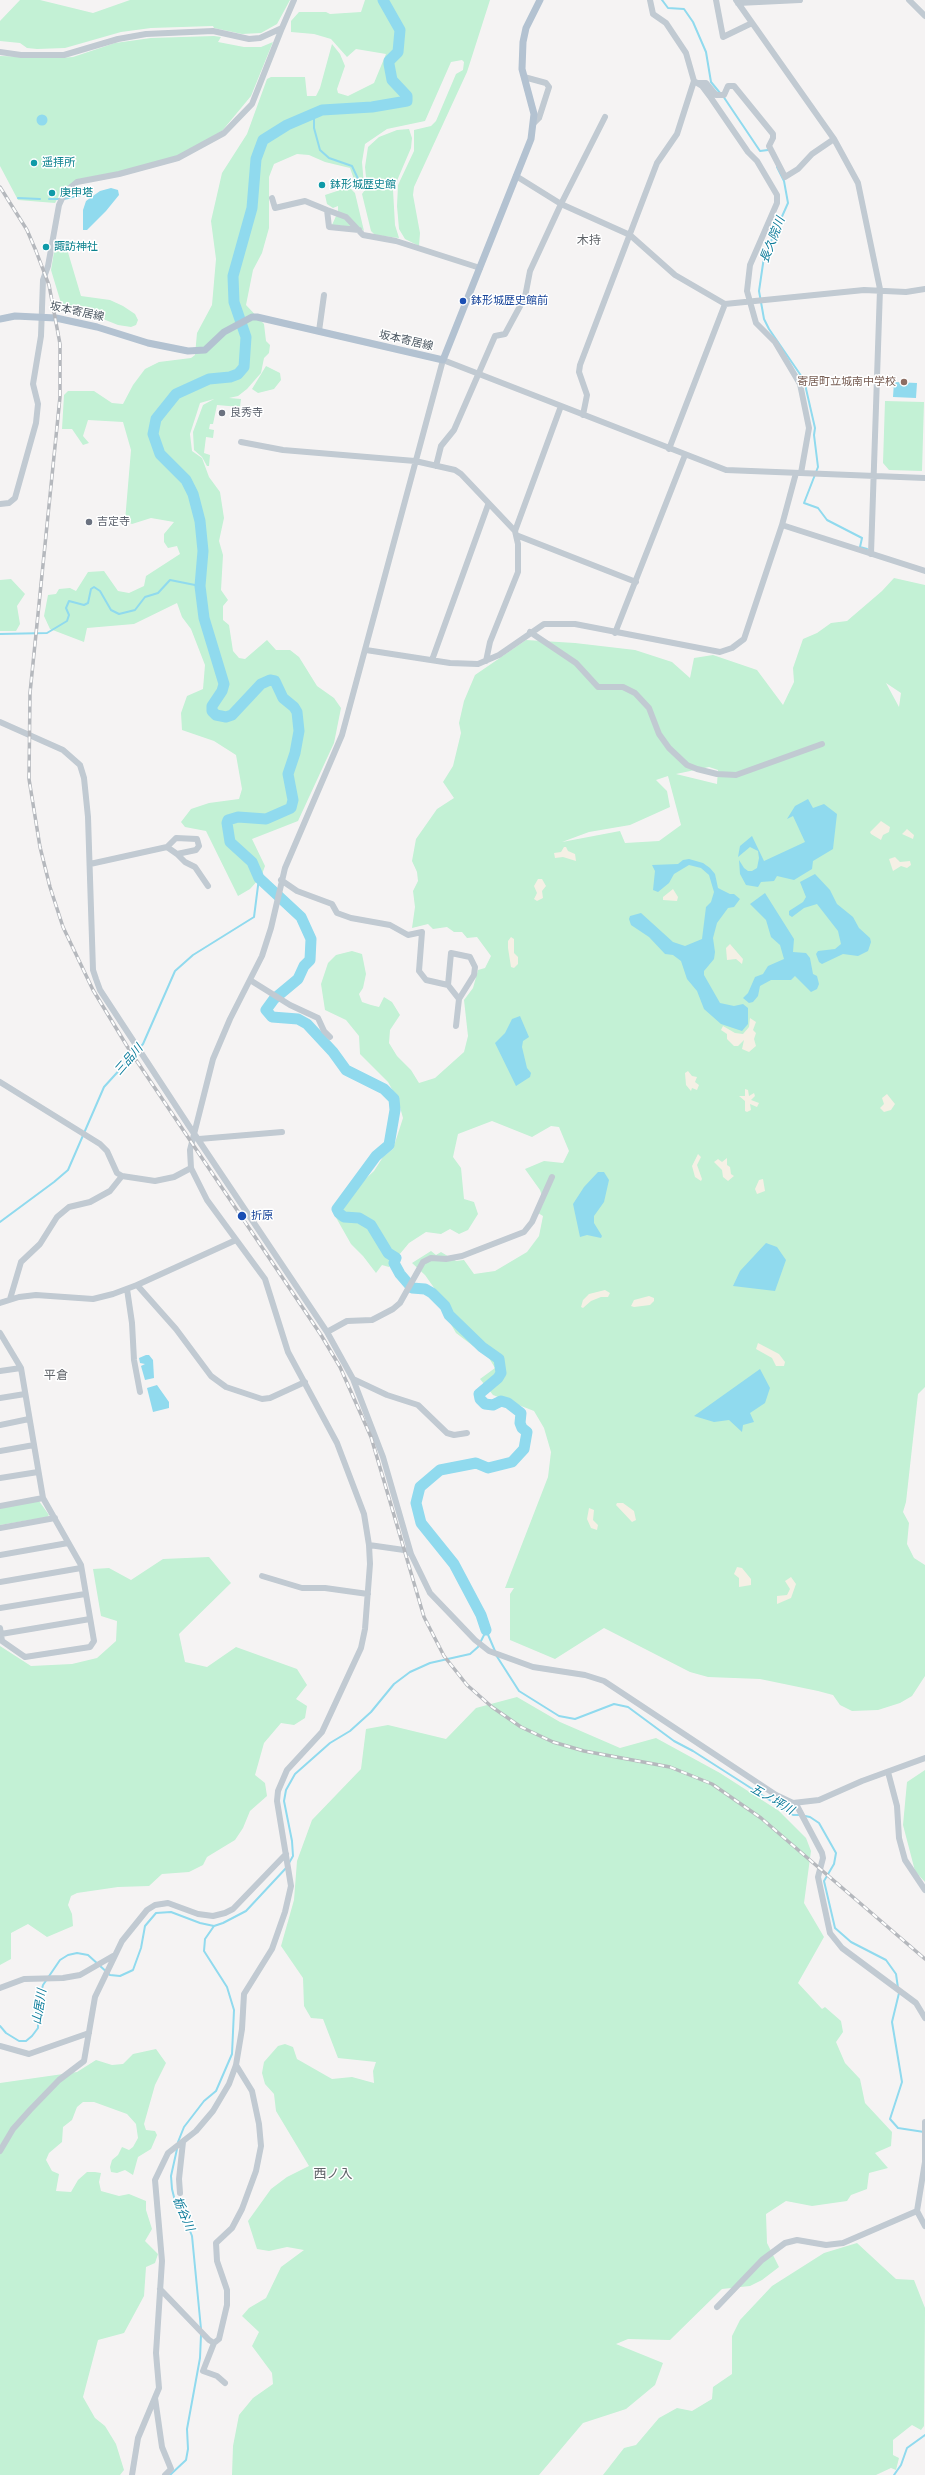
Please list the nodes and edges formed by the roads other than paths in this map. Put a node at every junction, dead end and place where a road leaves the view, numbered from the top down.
1 (294, 0) edge
2 (540, 0) edge
3 (650, 0) edge
4 (716, 0) edge
5 (800, 0) edge
6 (909, 0) edge
7 (737, 2) edge
8 (925, 16) edge
9 (752, 23) junction
10 (282, 28) junction
11 (0, 52) edge
12 (524, 77) junction
13 (696, 82) junction
14 (605, 117) dead end
15 (534, 122) junction
16 (834, 139) junction
17 (516, 176) junction
18 (272, 198) dead end
19 (561, 204) junction
20 (327, 210) junction
21 (359, 230) junction
22 (630, 235) junction
23 (480, 268) junction
24 (880, 289) junction
25 (925, 289) edge
26 (324, 295) dead end
27 (749, 303) junction
28 (725, 304) junction
29 (41, 316) junction
30 (0, 319) edge
31 (319, 331) junction
32 (443, 360) junction
33 (477, 374) junction
34 (561, 406) junction
35 (583, 415) junction
36 (241, 442) dead end
37 (669, 449) junction
38 (685, 455) junction
39 (415, 461) junction
40 (436, 466) junction
41 (798, 473) junction
42 (873, 476) junction
43 (925, 478) edge
44 (0, 504) edge
45 (488, 505) junction
46 (782, 525) junction
47 (515, 533) junction
48 (871, 554) junction
49 (925, 571) edge
50 (636, 582) junction
51 (530, 632) junction
52 (616, 633) junction
53 (366, 650) junction
54 (432, 660) junction
55 (486, 661) junction
56 (0, 722) edge
57 (822, 744) dead end
58 (167, 848) junction
59 (177, 854) junction
60 (90, 864) junction
61 (281, 880) junction
62 (208, 886) dead end
63 (250, 980) junction
64 (448, 985) junction
65 (459, 999) junction
66 (456, 1026) dead end
67 (330, 1037) dead end
68 (0, 1082) edge
69 (282, 1132) dead end
70 (195, 1133) junction
71 (199, 1139) junction
72 (191, 1168) junction
73 (122, 1176) junction
74 (552, 1177) dead end
75 (236, 1240) junction
76 (137, 1285) junction
77 (127, 1289) junction
78 (10, 1299) junction
79 (0, 1303) edge
80 (327, 1332) junction
81 (0, 1333) edge
82 (21, 1368) junction
83 (0, 1371) edge
84 (353, 1379) junction
85 (304, 1382) junction
86 (140, 1392) dead end
87 (25, 1394) junction
88 (0, 1398) edge
89 (30, 1419) junction
90 (0, 1424) edge
91 (467, 1434) dead end
92 (34, 1445) junction
93 (0, 1451) edge
94 (38, 1472) junction
95 (0, 1478) edge
96 (43, 1498) junction
97 (0, 1506) edge
98 (54, 1518) junction
99 (0, 1528) edge
100 (68, 1542) junction
101 (369, 1544) junction
102 (411, 1554) junction
103 (0, 1555) edge
104 (81, 1568) junction
105 (262, 1576) dead end
106 (0, 1582) edge
107 (85, 1594) junction
108 (368, 1594) junction
109 (0, 1608) edge
110 (90, 1619) junction
111 (0, 1631) edge
112 (925, 1758) edge
113 (888, 1772) junction
114 (797, 1806) junction
115 (286, 1854) junction
116 (925, 1890) edge
117 (114, 1955) junction
118 (0, 1988) edge
119 (925, 2018) edge
120 (89, 2033) junction
121 (0, 2046) edge
122 (236, 2065) junction
123 (925, 2122) edge
124 (183, 2142) junction
125 (0, 2151) edge
126 (180, 2193) dead end
127 (917, 2211) junction
128 (925, 2226) edge
129 (160, 2288) junction
130 (717, 2307) dead end
131 (214, 2343) junction
132 (225, 2384) dead end
133 (155, 2398) junction
134 (132, 2475) edge
135 (165, 2475) edge

1 - 10 street
2 - 12 main road, 坂本寄居線
3 - 13 street
4 - 9 street
5 - 7 street
6 - 8 street
7 - 9 street
9 - 16 street
10 - 11 street
10 - 29 street
12 - 15 main road, 坂本寄居線
12 - 15 street
13 - 16 street
13 - 22 street
13 - 27 street
14 - 19 street
15 - 17 main road, 坂本寄居線
16 - 24 street
17 - 19 street
17 - 23 main road, 坂本寄居線
18 - 20 street
19 - 22 street
19 - 33 street
20 - 21 street
20 - 21 street
21 - 23 street
22 - 28 street
22 - 35 street
23 - 32 main road, 坂本寄居線
24 - 25 street
24 - 27 street
24 - 42 street
26 - 31 street
27 - 28 street
27 - 41 street
28 - 37 street
29 - 30 main road, 坂本寄居線
29 - 31 main road, 坂本寄居線
29 - 44 street
31 - 32 main road, 坂本寄居線
32 - 33 street
32 - 39 street
33 - 34 street
33 - 40 street
34 - 35 street
34 - 47 street
35 - 37 street
36 - 39 street
37 - 38 street
38 - 41 street
38 - 50 street
39 - 40 street
39 - 53 street
40 - 45 street
41 - 42 street
41 - 46 street
42 - 43 street
42 - 48 street
45 - 47 street
45 - 54 street
46 - 48 street
46 - 52 street
47 - 50 street
47 - 55 street
48 - 49 street
50 - 52 street
51 - 52 street
51 - 55 street
51 - 57 street
53 - 54 street
53 - 61 street
54 - 55 street
56 - 60 street
58 - 59 street
58 - 59 street
58 - 60 street
59 - 62 street
60 - 70 street
61 - 63 street
61 - 64 street
63 - 67 street
63 - 70 street
64 - 65 street
64 - 65 street
65 - 66 street
68 - 73 street
69 - 71 street
70 - 71 street
70 - 72 street
71 - 80 street
72 - 73 street
72 - 75 street
73 - 78 street
74 - 80 street
75 - 76 street
75 - 85 street
76 - 77 street
76 - 85 street
77 - 78 street
77 - 86 street
78 - 79 street
80 - 84 street
81 - 82 street
82 - 83 street
82 - 87 street
84 - 91 street
84 - 102 street
85 - 101 street
87 - 88 street
87 - 89 street
89 - 90 street
89 - 92 street
92 - 93 street
92 - 94 street
94 - 95 street
94 - 96 street
96 - 97 street
96 - 98 street
98 - 99 street
98 - 100 street
100 - 103 street
100 - 104 street
101 - 102 street
101 - 108 street
102 - 114 street
104 - 106 street
104 - 107 street
105 - 108 street
107 - 109 street
107 - 110 street
108 - 115 street
110 - 111 street
110 - 111 street
112 - 113 street
113 - 114 street
113 - 116 street
114 - 119 street
115 - 117 street
115 - 122 street
117 - 118 street
117 - 120 street
120 - 121 street
120 - 125 street
122 - 124 street
122 - 131 street
123 - 127 street
124 - 126 street
124 - 129 street
127 - 128 street
127 - 130 street
129 - 131 street
129 - 133 street
131 - 132 street
133 - 134 street
133 - 135 street

